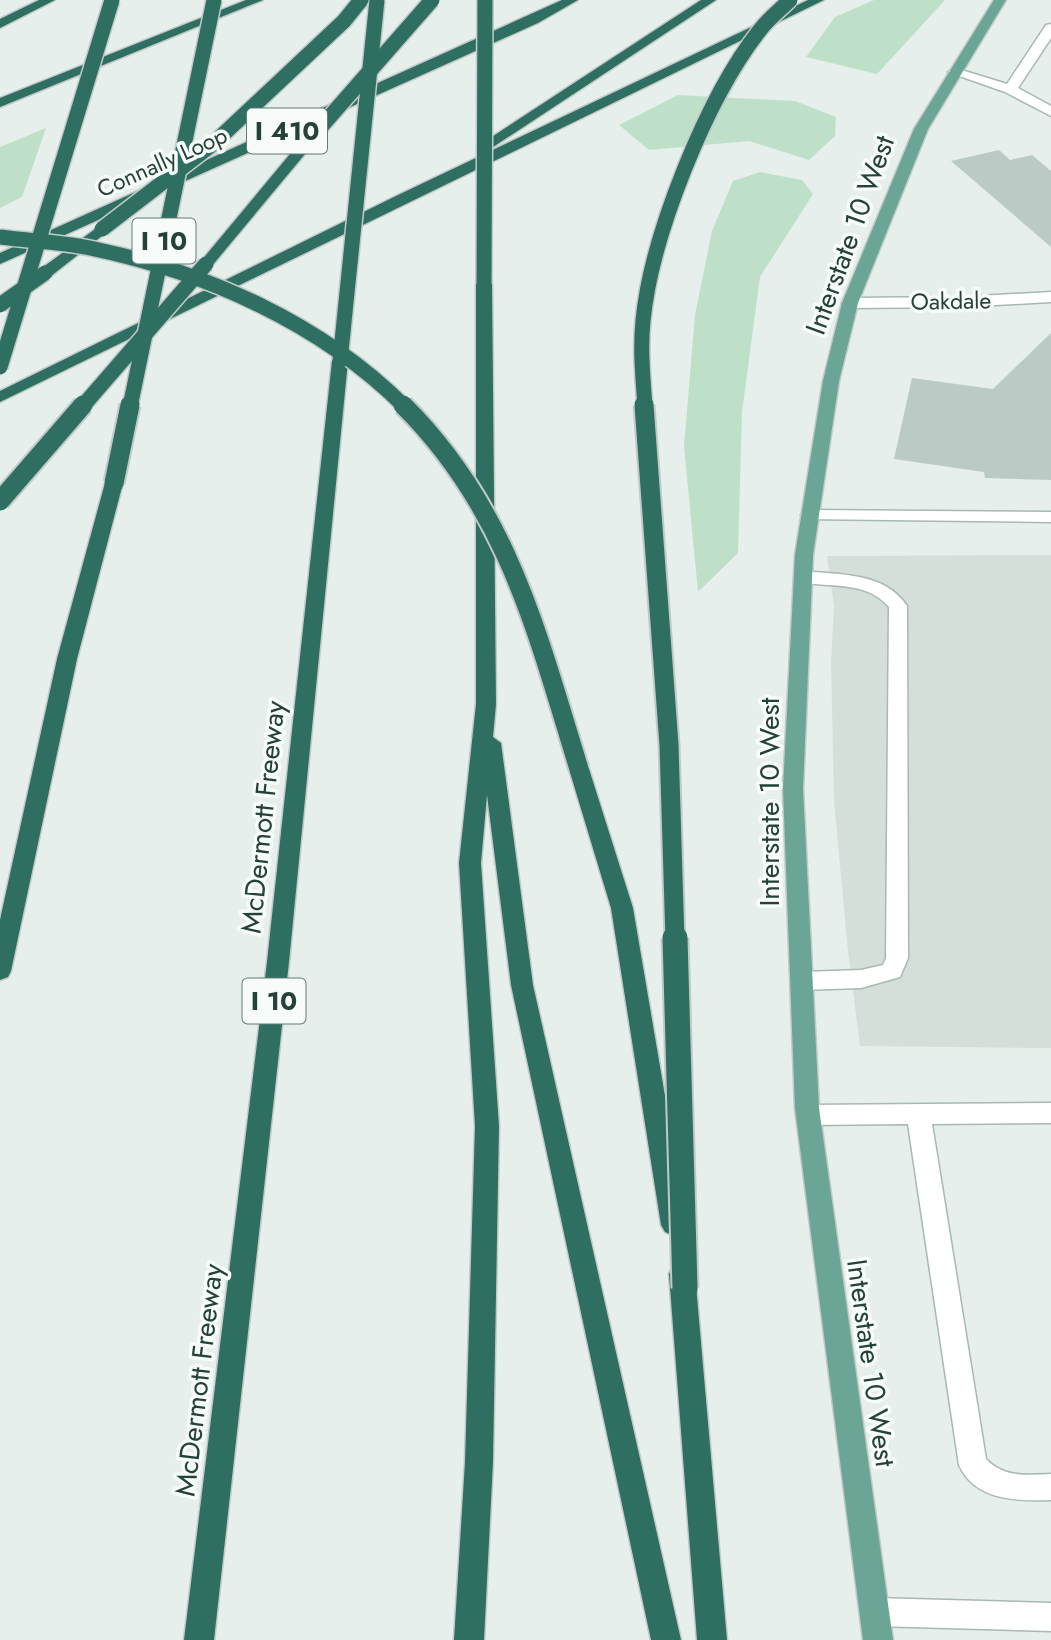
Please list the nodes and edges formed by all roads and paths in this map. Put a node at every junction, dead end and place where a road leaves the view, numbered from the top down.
1 (26, 0) edge
2 (49, 0) edge
3 (112, 0) edge
4 (214, 0) edge
5 (257, 0) edge
6 (361, 0) edge
7 (376, 0) edge
8 (432, 0) edge
9 (485, 0) edge
10 (572, 0) edge
11 (710, 0) edge
12 (790, 0) edge
13 (818, 0) edge
14 (1000, 0) edge
15 (0, 11) edge
16 (0, 24) edge
17 (1051, 29) edge
18 (955, 72) junction
19 (1010, 89) junction
20 (0, 103) edge
21 (1051, 112) edge
22 (403, 198) junction
23 (0, 237) edge
24 (0, 258) edge
25 (1051, 297) edge
26 (850, 303) junction
27 (0, 305) edge
28 (0, 367) edge
29 (0, 397) edge
30 (0, 501) edge
31 (810, 515) junction
32 (1051, 517) edge
33 (803, 577) junction
34 (486, 704) junction
35 (0, 971) edge
36 (802, 981) junction
37 (1051, 1113) edge
38 (918, 1114) junction
39 (808, 1115) junction
40 (685, 1288) junction
41 (1051, 1488) edge
42 (1051, 1617) edge
43 (876, 1626) edge
44 (199, 1640) edge
45 (470, 1640) edge
46 (666, 1640) edge
47 (712, 1640) edge

1 - 15 highway
2 - 16 highway
3 - 28 highway, bridge
4 - 35 highway, I 10, bridge
5 - 20 highway
6 - 27 highway, bridge
7 - 44 highway, McDermott Freeway / I 10, bridge
8 - 30 highway, bridge
9 - 34 highway, bridge
10 - 24 highway, Connally Loop / I 410
11 - 22 highway
12 - 40 highway, bridge
13 - 22 highway
14 - 18 main road, Interstate 10 West
17 - 19 street
18 - 19 street
18 - 26 main road, Interstate 10 West
19 - 21 street
22 - 29 highway
23 - 40 highway, bridge
25 - 26 street, Oakdale
26 - 31 main road, Interstate 10 West
31 - 32 street
31 - 33 main road, Interstate 10 West
33 - 36 main road, Interstate 10 West
33 - 36 street
34 - 45 highway
34 - 46 highway
36 - 39 main road, Interstate 10 West
37 - 38 street
38 - 39 street
38 - 41 street
39 - 43 main road, Interstate 10 West
40 - 47 highway
42 - 43 street

